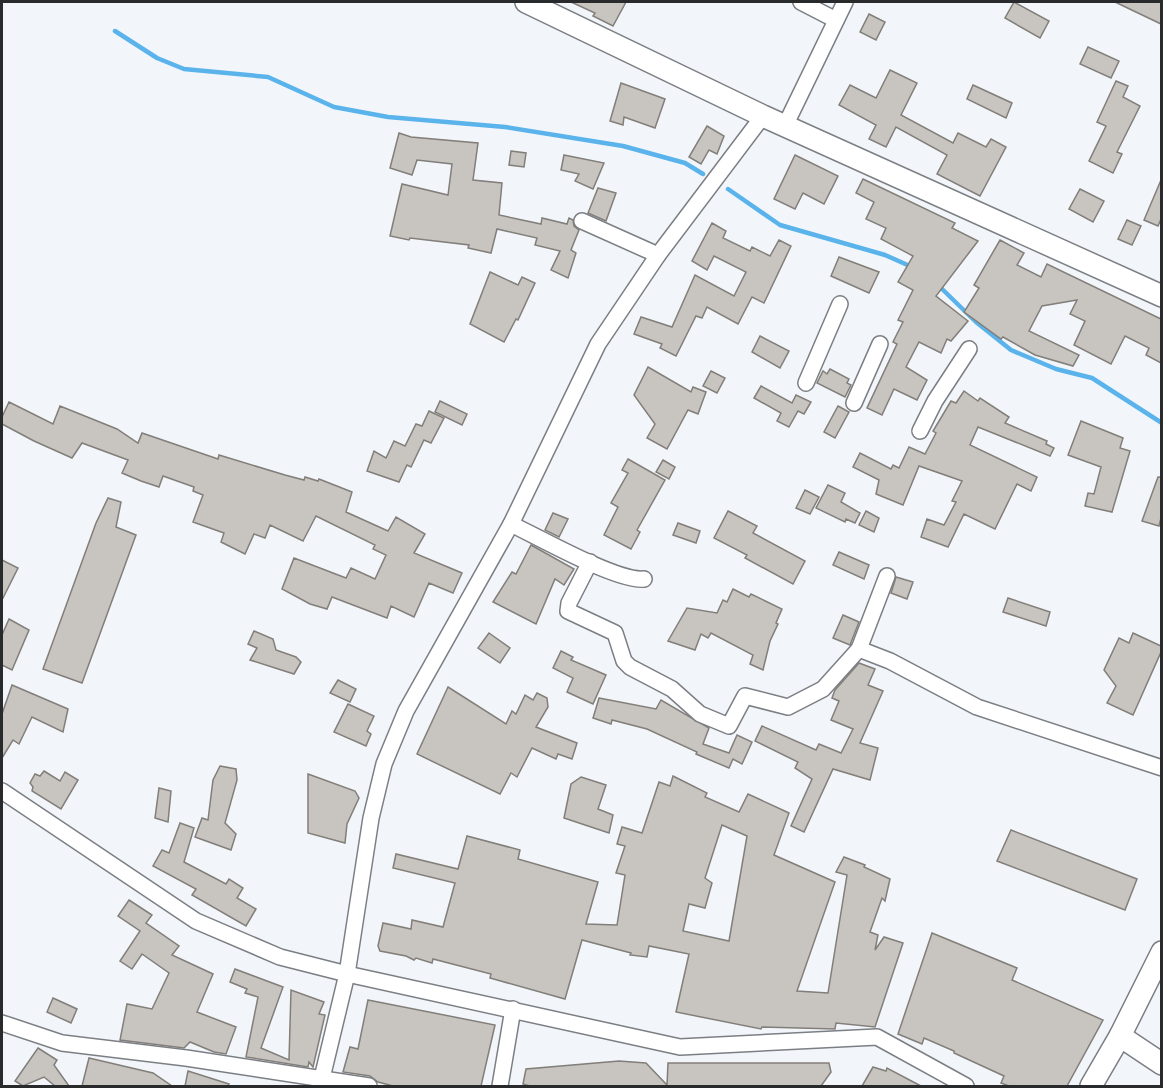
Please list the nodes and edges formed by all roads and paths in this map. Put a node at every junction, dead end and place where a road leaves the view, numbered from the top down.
1 (525, 2) edge
2 (801, 2) edge
3 (845, 2) edge
4 (836, 20) junction
5 (763, 116) junction
6 (785, 126) junction
7 (582, 221) dead end
8 (658, 255) junction
9 (1161, 296) edge
10 (840, 304) dead end
11 (880, 344) dead end
12 (969, 349) dead end
13 (806, 383) dead end
14 (854, 402) dead end
15 (920, 431) dead end
16 (511, 524) junction
17 (590, 562) junction
18 (887, 576) dead end
19 (644, 579) dead end
20 (859, 649) junction
21 (1161, 768) edge
22 (2, 791) edge
23 (1161, 952) edge
24 (347, 975) junction
25 (513, 1009) junction
26 (2, 1023) edge
27 (1120, 1036) junction
28 (1161, 1064) edge
29 (313, 1080) edge
30 (369, 1086) edge
31 (500, 1086) edge
32 (966, 1086) edge
33 (1091, 1086) edge

1 - 5 main road
2 - 4 street
3 - 4 street
4 - 6 street
5 - 6 main road
5 - 8 street
6 - 9 main road
7 - 8 street
8 - 16 street
10 - 13 street
11 - 14 street
12 - 15 street
16 - 17 street
16 - 24 street
17 - 19 street
17 - 20 street
18 - 20 street
20 - 21 street
22 - 24 street
23 - 27 main road
24 - 25 street
24 - 29 street
25 - 31 street
25 - 32 street
26 - 29 street
27 - 28 main road
27 - 33 main road
29 - 30 street

